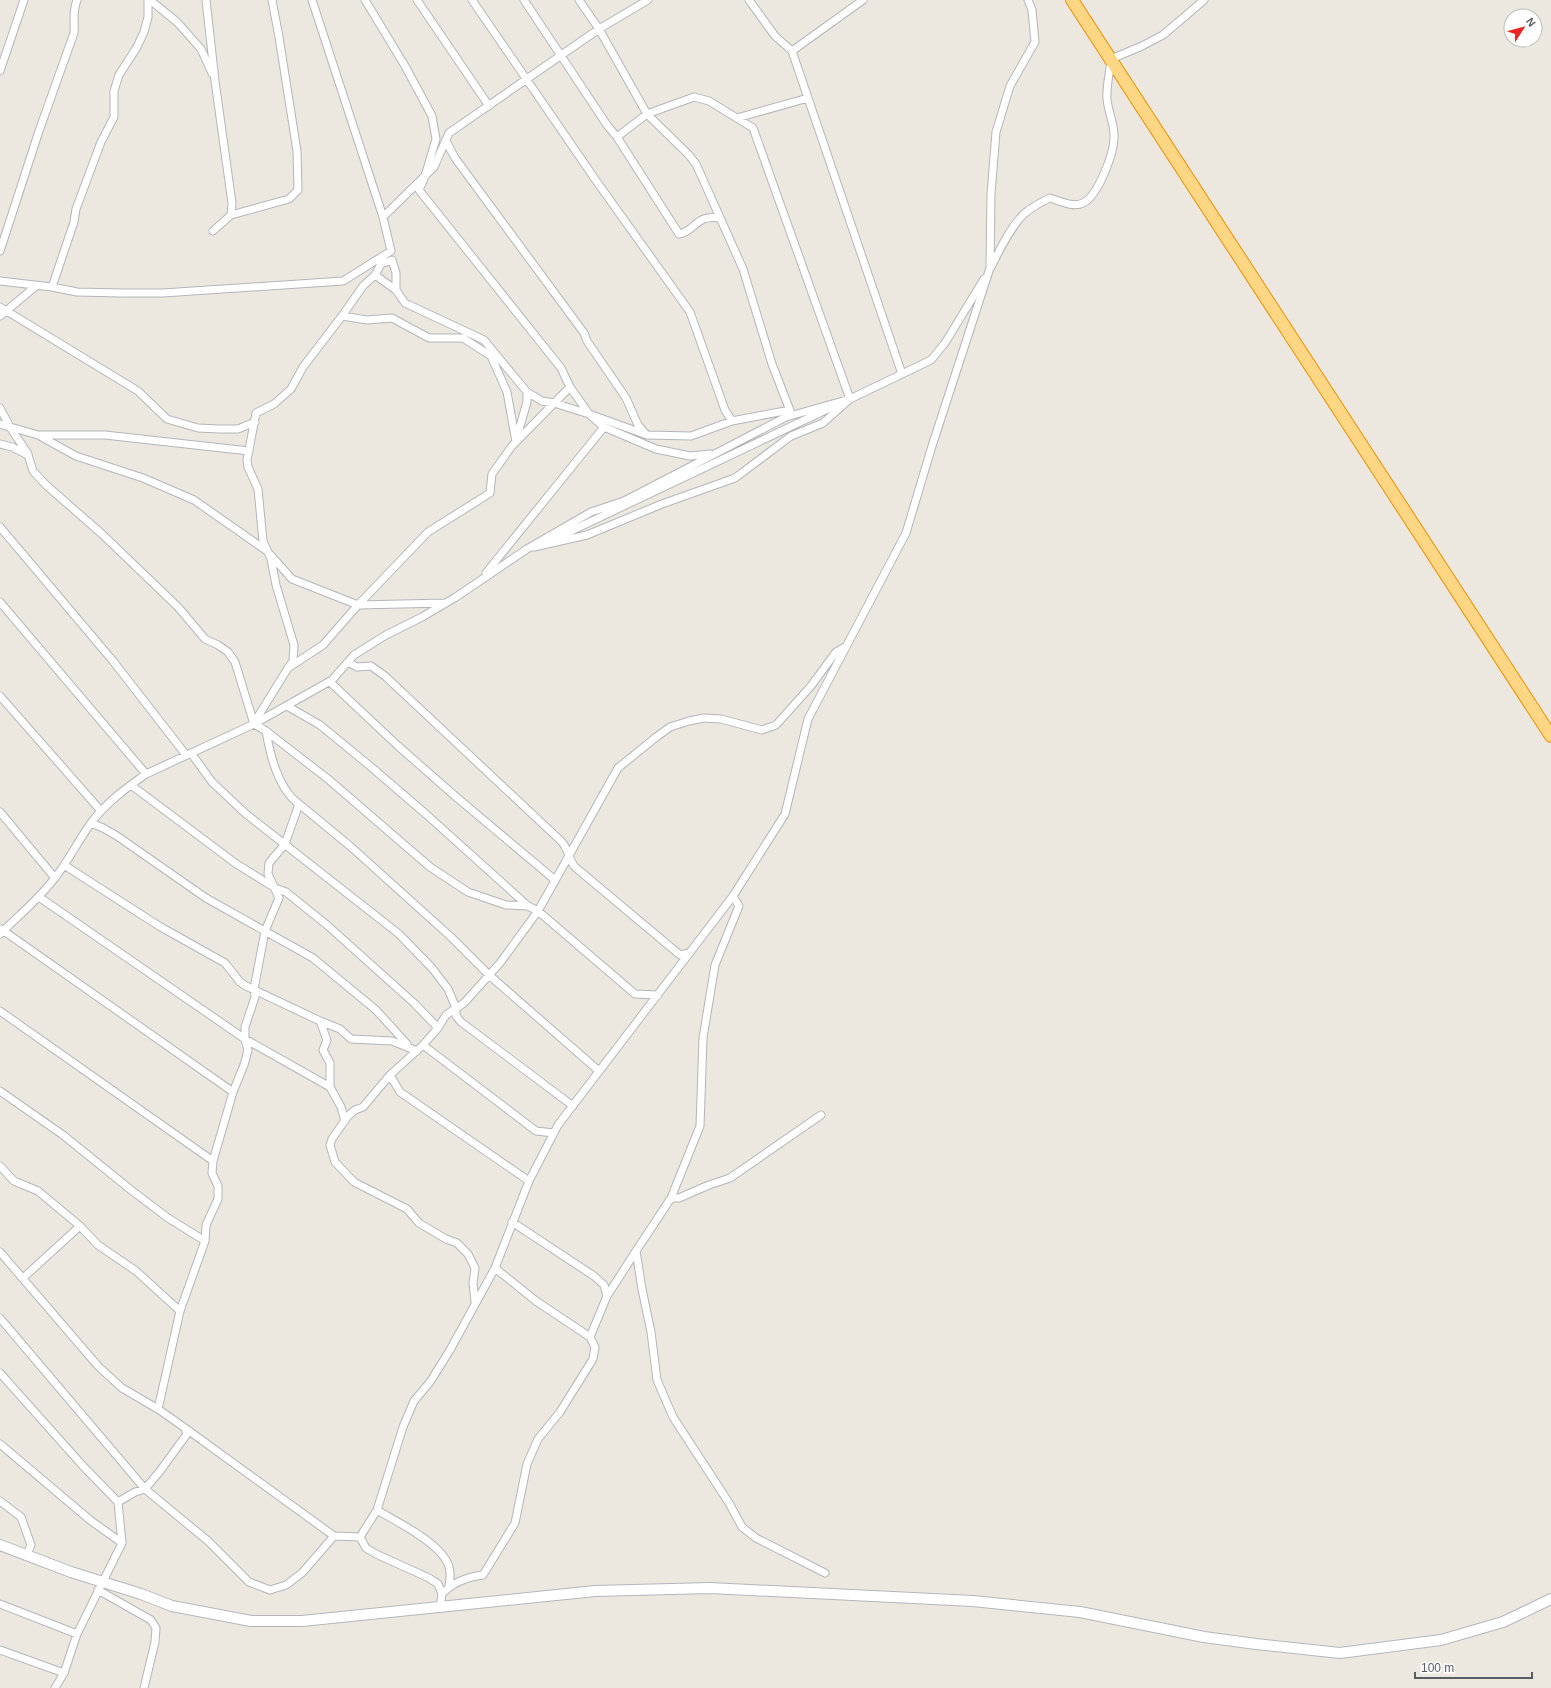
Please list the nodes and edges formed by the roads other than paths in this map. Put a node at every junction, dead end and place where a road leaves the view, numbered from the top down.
1 (24, 0) edge
2 (77, 0) edge
3 (149, 0) edge
4 (206, 0) edge
5 (272, 0) edge
6 (312, 0) edge
7 (365, 0) edge
8 (417, 0) edge
9 (472, 0) edge
10 (524, 0) edge
11 (579, 0) edge
12 (648, 0) edge
13 (749, 0) edge
14 (863, 0) edge
15 (1028, 0) edge
16 (1072, 0) edge
17 (1204, 0) edge
18 (599, 29) junction
19 (792, 51) junction
20 (562, 56) junction
21 (1111, 59) junction
22 (0, 71) edge
23 (527, 80) junction
24 (215, 82) junction
25 (808, 98) junction
26 (489, 106) junction
27 (647, 114) junction
28 (737, 118) junction
29 (617, 137) junction
30 (446, 141) junction
31 (425, 176) junction
32 (232, 214) junction
33 (383, 217) junction
34 (720, 218) junction
35 (213, 231) dead end
36 (0, 251) edge
37 (990, 268) junction
38 (374, 275) junction
39 (0, 281) edge
40 (36, 286) junction
41 (52, 287) junction
42 (396, 290) junction
43 (2, 311) edge
44 (342, 316) junction
45 (905, 373) junction
46 (570, 387) junction
47 (527, 392) junction
48 (850, 399) junction
49 (554, 403) junction
50 (0, 408) edge
51 (791, 412) junction
52 (589, 414) junction
53 (732, 421) junction
54 (255, 422) junction
55 (0, 424) edge
56 (10, 427) junction
57 (604, 427) junction
58 (647, 435) junction
59 (38, 436) junction
60 (516, 442) junction
61 (0, 444) edge
62 (249, 450) junction
63 (713, 454) junction
64 (28, 455) junction
65 (0, 528) edge
66 (541, 546) junction
67 (527, 549) junction
68 (267, 551) junction
69 (481, 580) junction
70 (0, 602) edge
71 (446, 603) junction
72 (358, 605) junction
73 (846, 647) junction
74 (348, 662) junction
75 (288, 668) junction
76 (330, 682) junction
77 (0, 696) edge
78 (287, 706) junction
79 (254, 724) junction
80 (266, 732) junction
81 (1551, 736) edge
82 (188, 754) junction
83 (146, 774) junction
84 (131, 785) junction
85 (299, 804) junction
86 (101, 811) junction
87 (0, 812) edge
88 (91, 823) junction
89 (285, 844) junction
90 (569, 857) junction
91 (64, 865) junction
92 (56, 878) junction
93 (555, 880) junction
94 (275, 888) junction
95 (733, 896) junction
96 (39, 897) junction
97 (528, 906) junction
98 (538, 911) junction
99 (1, 931) edge
100 (265, 931) junction
101 (689, 953) junction
102 (489, 975) junction
103 (254, 989) junction
104 (658, 994) junction
105 (456, 1008) junction
106 (0, 1011) edge
107 (320, 1021) junction
108 (438, 1028) junction
109 (245, 1039) junction
110 (408, 1046) junction
111 (423, 1046) junction
112 (417, 1051) junction
113 (599, 1071) junction
114 (390, 1075) junction
115 (330, 1087) junction
116 (0, 1090) edge
117 (233, 1092) junction
118 (573, 1106) junction
119 (821, 1115) dead end
120 (345, 1120) junction
121 (554, 1133) junction
122 (213, 1161) junction
123 (0, 1166) edge
124 (529, 1181) junction
125 (671, 1198) junction
126 (512, 1222) junction
127 (80, 1226) junction
128 (205, 1241) junction
129 (636, 1251) junction
130 (0, 1252) edge
131 (495, 1268) junction
132 (23, 1278) junction
133 (607, 1296) junction
134 (475, 1305) junction
135 (180, 1311) junction
136 (0, 1318) edge
137 (590, 1337) junction
138 (0, 1373) edge
139 (158, 1409) junction
140 (185, 1428) junction
141 (0, 1444) edge
142 (145, 1489) junction
143 (0, 1501) edge
144 (118, 1502) junction
145 (377, 1510) junction
146 (334, 1536) junction
147 (360, 1537) junction
148 (122, 1543) junction
149 (0, 1545) edge
150 (26, 1556) junction
151 (825, 1573) dead end
152 (100, 1586) junction
153 (449, 1586) junction
154 (442, 1594) junction
155 (1551, 1599) edge
156 (0, 1604) edge
157 (440, 1608) junction
158 (77, 1634) junction
159 (0, 1650) edge
160 (64, 1673) junction
161 (55, 1688) edge
162 (144, 1688) edge

1 - 22 street
2 - 36 street
3 - 24 street
3 - 41 street
4 - 24 street
5 - 32 street
6 - 33 street
7 - 31 street
8 - 26 street
9 - 23 street
10 - 20 street
11 - 18 street
12 - 18 street
13 - 19 street
14 - 19 street
15 - 37 street
16 - 21 highway
17 - 21 street
18 - 20 street
18 - 27 street
19 - 25 street
20 - 23 street
20 - 29 street
21 - 37 street
21 - 81 highway
23 - 26 street
23 - 53 street
24 - 32 street
25 - 28 street
25 - 45 street
26 - 30 street
27 - 28 street
27 - 29 street
27 - 34 street
28 - 48 street
29 - 34 street
30 - 31 street
30 - 58 street
31 - 33 street
31 - 46 street
32 - 35 street
33 - 41 street
34 - 51 street
37 - 45 street
37 - 73 street
38 - 42 street
38 - 42 street
38 - 44 street
39 - 40 street
40 - 41 street
40 - 43 street
42 - 47 street
43 - 54 street
44 - 54 street
44 - 60 street
45 - 48 street
46 - 49 street
46 - 52 street
47 - 49 street
47 - 60 street
48 - 51 street
48 - 66 street
48 - 66 street
49 - 52 street
49 - 60 street
50 - 56 street
51 - 53 street
51 - 63 street
52 - 57 street
52 - 58 street
53 - 58 street
54 - 62 street
55 - 56 street
56 - 59 street
56 - 64 street
57 - 63 street
57 - 69 street
59 - 62 street
59 - 68 street
60 - 72 street
61 - 64 street
62 - 68 street
63 - 67 street
64 - 79 street
65 - 82 street
66 - 67 street
67 - 69 street
68 - 72 street
68 - 75 street
69 - 71 street
70 - 83 street
71 - 72 street
71 - 74 street
72 - 75 street
73 - 90 street
73 - 95 street
74 - 76 street
74 - 90 street
75 - 79 street
76 - 78 street
76 - 93 street
77 - 86 street
78 - 79 street
78 - 97 street
79 - 80 street
79 - 82 street
80 - 85 street
80 - 97 street
82 - 83 street
82 - 89 street
83 - 84 street
84 - 86 street
84 - 94 street
85 - 89 street
85 - 102 street
86 - 88 street
87 - 92 street
88 - 91 street
88 - 100 street
89 - 94 street
89 - 105 street
90 - 93 street
90 - 101 street
91 - 92 street
91 - 103 street
92 - 96 street
93 - 98 street
94 - 100 street
94 - 108 street
95 - 101 street
95 - 125 street
96 - 99 street
96 - 109 street
97 - 98 street
98 - 102 street
98 - 104 street
99 - 117 street
100 - 103 street
100 - 110 street
101 - 104 street
102 - 105 street
102 - 113 street
103 - 107 street
103 - 109 street
104 - 113 street
105 - 108 street
105 - 118 street
106 - 122 street
107 - 110 street
107 - 115 street
108 - 111 street
109 - 115 street
109 - 117 street
110 - 112 street
111 - 112 street
111 - 121 street
112 - 114 street
113 - 118 street
114 - 120 street
114 - 124 street
115 - 120 street
116 - 128 street
117 - 122 street
118 - 121 street
119 - 125 street
120 - 134 street
121 - 124 street
122 - 128 street
123 - 127 street
124 - 126 street
125 - 129 street
126 - 131 street
126 - 133 street
127 - 132 street
127 - 135 street
128 - 135 street
129 - 133 street
129 - 151 street
130 - 132 street
131 - 134 street
131 - 137 street
132 - 139 street
133 - 137 street
134 - 145 street
135 - 139 street
136 - 142 street
137 - 153 street
138 - 144 street
139 - 140 street
140 - 142 street
140 - 146 street
141 - 148 street
142 - 144 street
142 - 146 street
143 - 150 street
144 - 148 street
145 - 147 street
145 - 153 street
146 - 147 street
147 - 154 street
148 - 152 street
149 - 150 street
150 - 152 street
152 - 157 street
152 - 158 street
152 - 162 street
153 - 154 street
154 - 157 street
155 - 157 street
156 - 158 street
158 - 160 street
159 - 160 street
160 - 161 street

